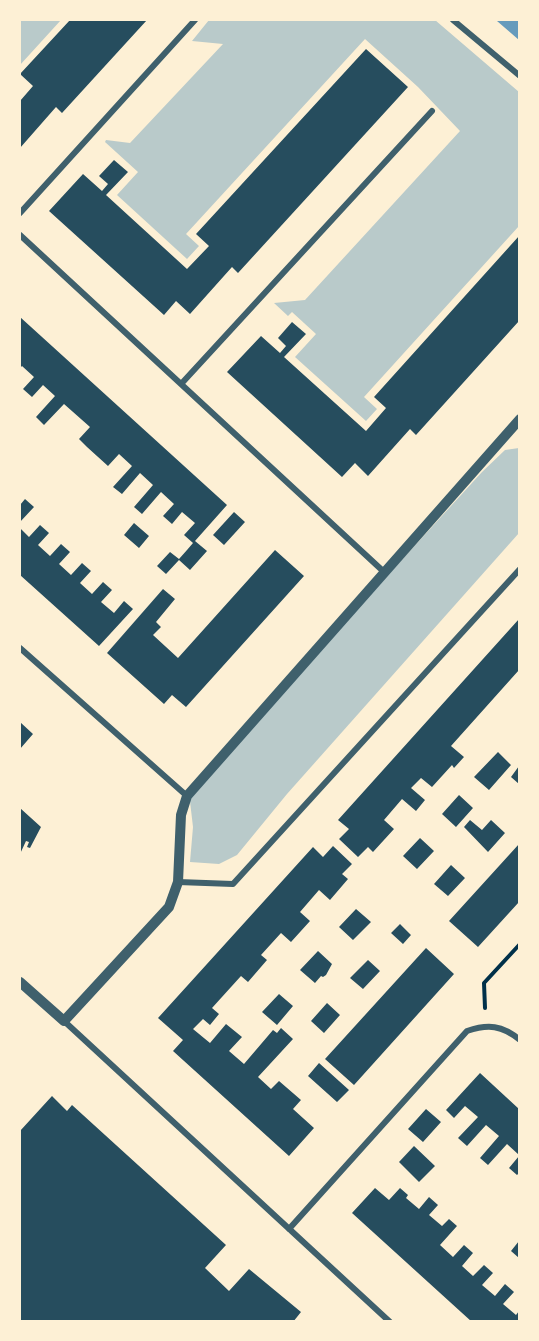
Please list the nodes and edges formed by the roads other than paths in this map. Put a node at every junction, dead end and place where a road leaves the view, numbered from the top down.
1 (195, 20) edge
2 (453, 20) edge
3 (519, 76) edge
4 (432, 111) dead end
5 (20, 213) edge
6 (20, 235) edge
7 (182, 383) junction
8 (519, 419) edge
9 (519, 569) edge
10 (383, 571) junction
11 (20, 648) edge
12 (187, 795) junction
13 (178, 882) junction
14 (20, 982) edge
15 (64, 1021) junction
16 (519, 1040) edge
17 (289, 1229) junction
18 (390, 1322) edge

1 - 5 street
2 - 3 street
4 - 7 street
6 - 7 street
7 - 10 street
8 - 10 street
9 - 13 street
10 - 12 street
11 - 12 street
12 - 13 street
13 - 15 street
14 - 15 street
15 - 17 street
16 - 17 street
17 - 18 street

